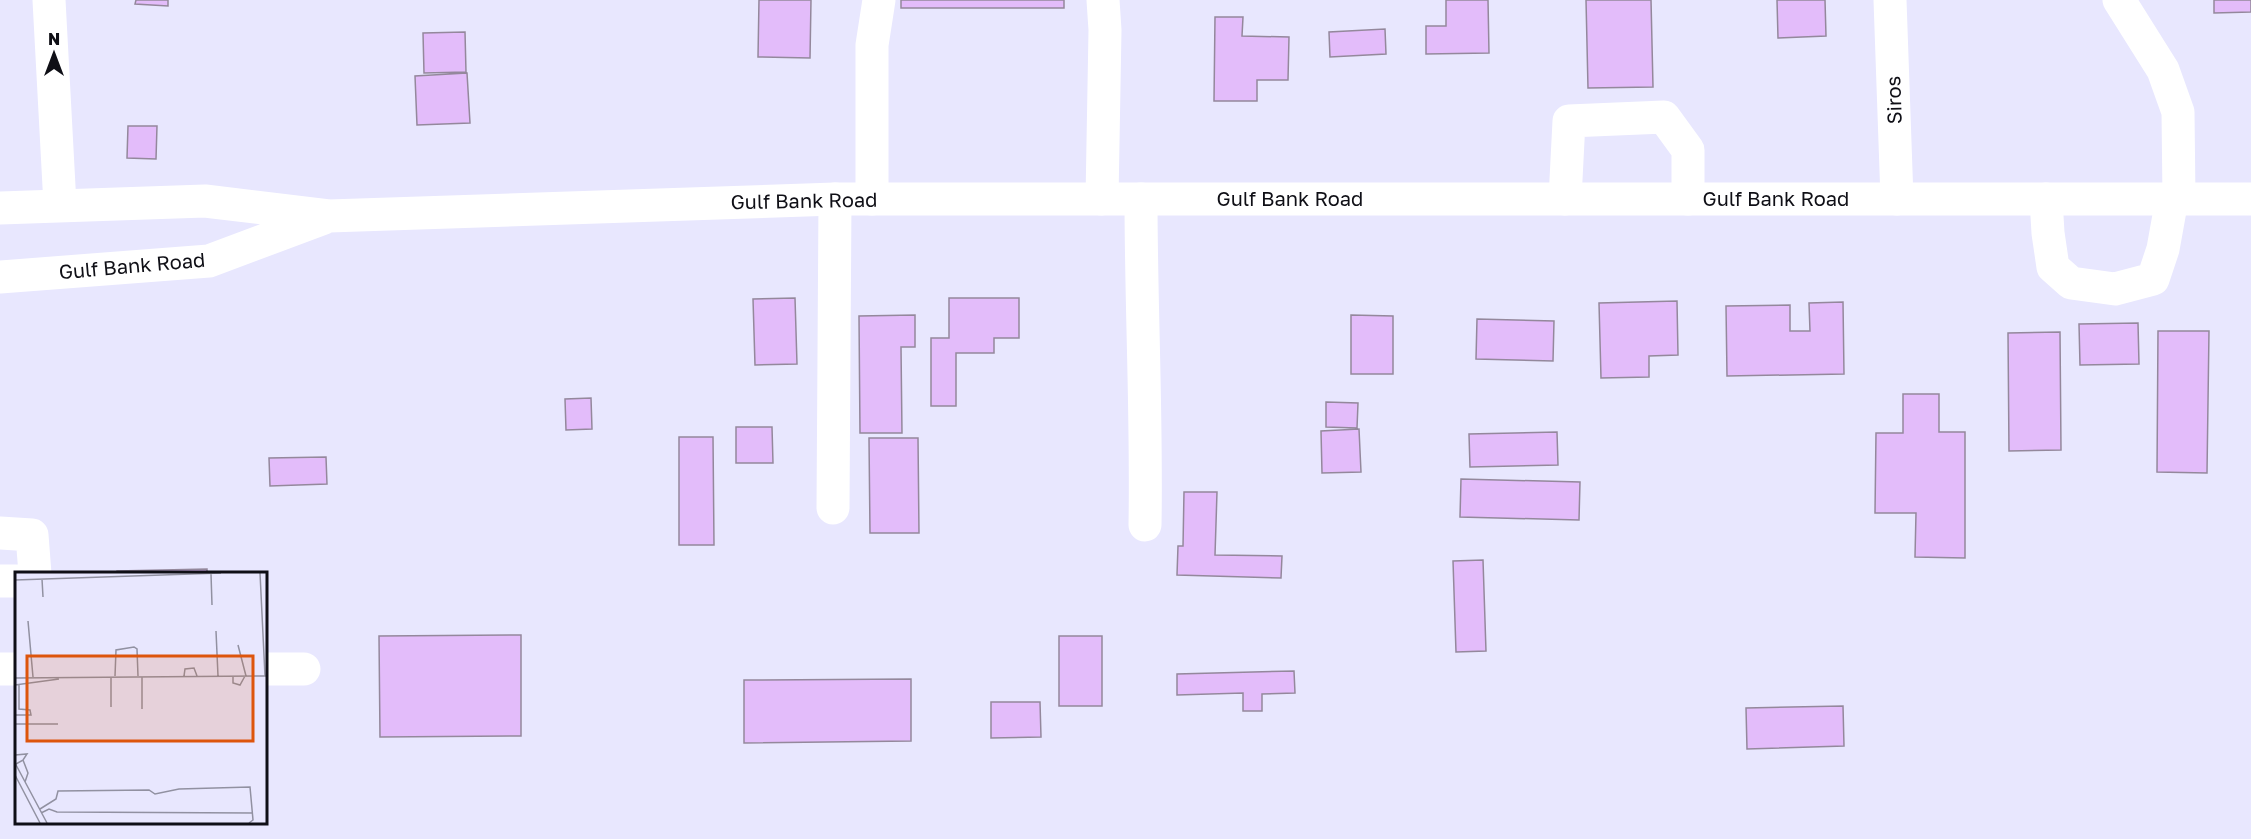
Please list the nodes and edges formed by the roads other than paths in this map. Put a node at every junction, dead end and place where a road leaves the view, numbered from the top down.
1 (50, 0) edge
2 (879, 0) edge
3 (1103, 0) edge
4 (1890, 0) edge
5 (2119, 0) edge
6 (835, 199) junction
7 (872, 199) junction
8 (1102, 199) junction
9 (1141, 199) junction
10 (1565, 199) junction
11 (1688, 199) junction
12 (1897, 199) junction
13 (2046, 199) junction
14 (2176, 199) junction
15 (2251, 199) edge
16 (60, 205) junction
17 (0, 208) edge
18 (329, 216) junction
19 (0, 277) edge
20 (833, 508) dead end
21 (1145, 525) dead end
22 (0, 533) edge
23 (35, 572) edge
24 (267, 669) edge
25 (304, 669) dead end

1 - 16 main road
2 - 7 main road
3 - 8 main road
4 - 12 main road, Siros
5 - 14 main road
6 - 7 main road, Gulf Bank Road
6 - 18 main road, Gulf Bank Road
6 - 20 main road
7 - 8 main road, Gulf Bank Road
8 - 9 main road, Gulf Bank Road
9 - 10 main road, Gulf Bank Road
9 - 21 main road
10 - 11 main road, Gulf Bank Road
10 - 11 main road
11 - 12 main road, Gulf Bank Road
12 - 13 main road, Gulf Bank Road
13 - 14 main road, Gulf Bank Road
13 - 14 main road
14 - 15 main road, Gulf Bank Road
16 - 17 main road, Gulf Bank Road
16 - 18 main road, Gulf Bank Road
18 - 19 main road, Gulf Bank Road
22 - 23 main road
24 - 25 main road

